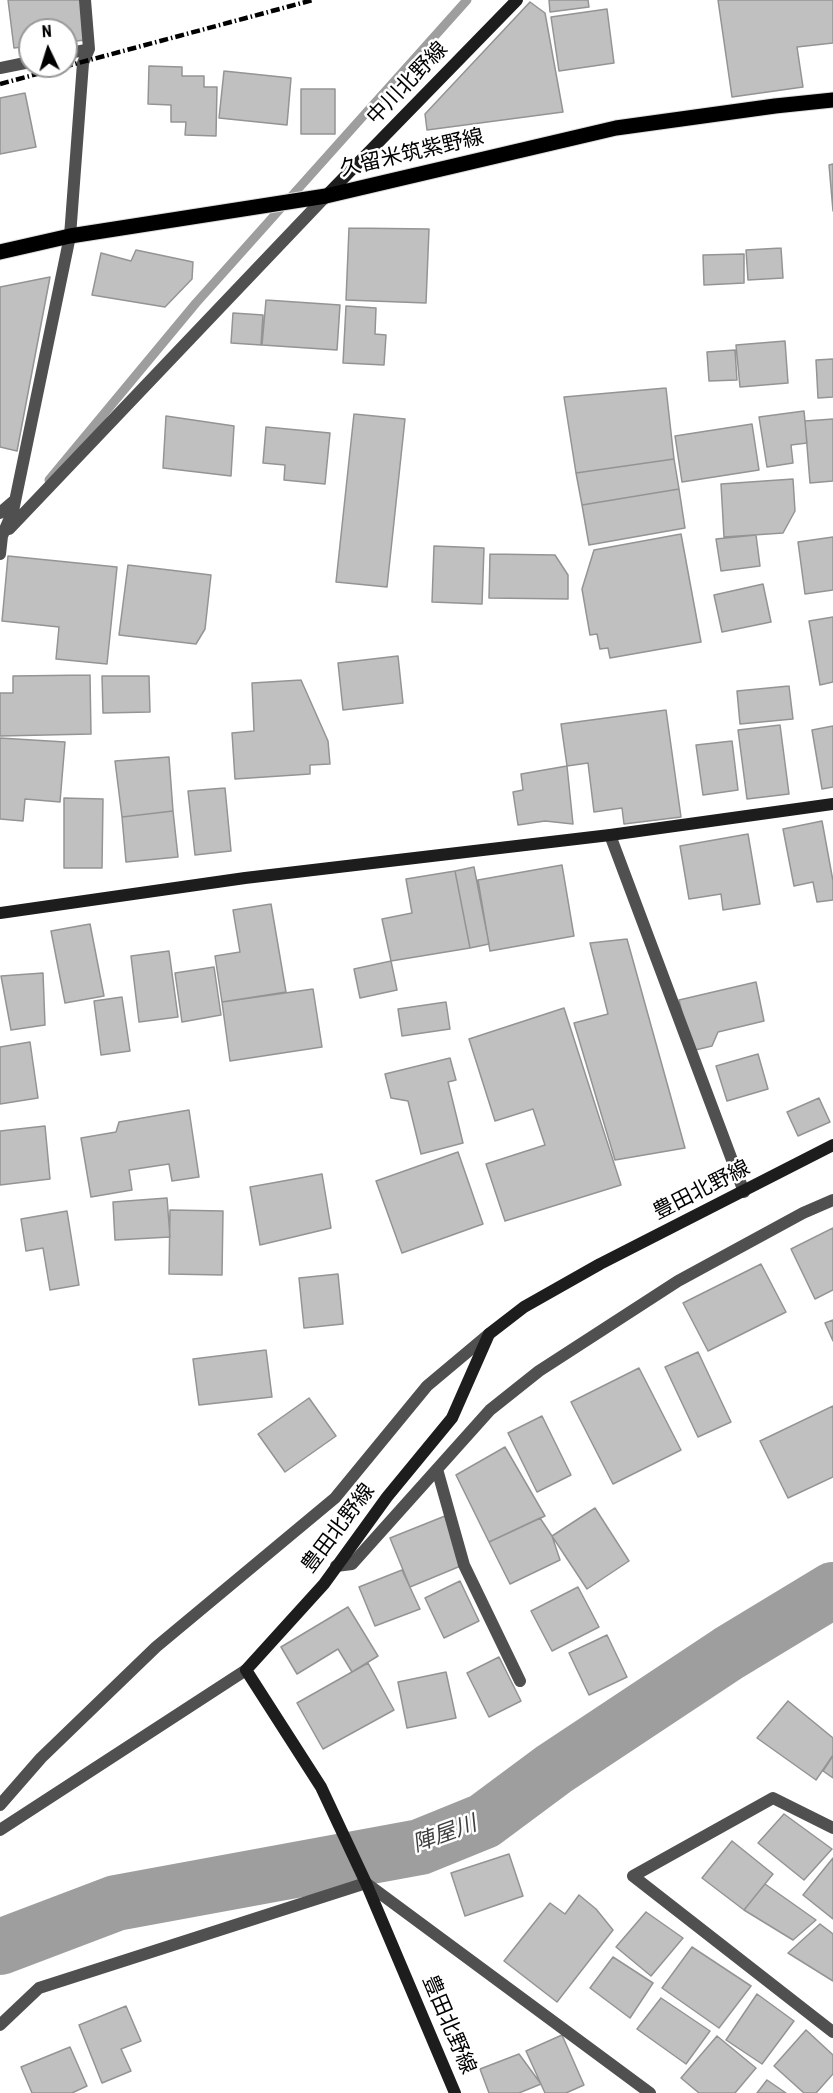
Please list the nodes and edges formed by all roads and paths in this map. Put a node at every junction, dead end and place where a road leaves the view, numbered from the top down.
1 (85, 0) edge
2 (517, 0) edge
3 (89, 49) junction
4 (78, 51) edge
5 (18, 65) edge
6 (0, 69) edge
7 (833, 100) edge
8 (327, 196) junction
9 (70, 236) junction
10 (0, 252) edge
11 (9, 508) edge
12 (2, 536) junction
13 (0, 554) edge
14 (833, 804) edge
15 (610, 835) junction
16 (0, 913) edge
17 (833, 1145) edge
18 (744, 1192) junction
19 (833, 1200) edge
20 (489, 1334) junction
21 (437, 1469) junction
22 (336, 1566) junction
23 (246, 1670) junction
24 (520, 1681) dead end
25 (0, 1805) edge
26 (833, 1827) edge
27 (0, 1830) edge
28 (366, 1883) junction
29 (0, 2025) edge
30 (833, 2032) edge
31 (455, 2093) edge
32 (650, 2093) edge

1 - 3 street
2 - 8 main road, 中川北野線
3 - 4 street
3 - 9 street
5 - 6 street
7 - 8 main road, 久留米筑紫野線
8 - 9 main road, 久留米筑紫野線
8 - 12 street
9 - 10 main road, 久留米筑紫野線
9 - 11 street
11 - 12 street
12 - 13 street
14 - 15 main road
15 - 16 main road
15 - 18 street
17 - 18 main road, 豊田北野線
18 - 20 main road, 豊田北野線
19 - 21 street
20 - 22 main road, 豊田北野線
20 - 25 street
21 - 22 street
21 - 24 street
22 - 23 main road, 豊田北野線
23 - 27 street
23 - 28 main road, 豊田北野線
26 - 30 street
28 - 29 street
28 - 31 main road, 豊田北野線
28 - 32 street

